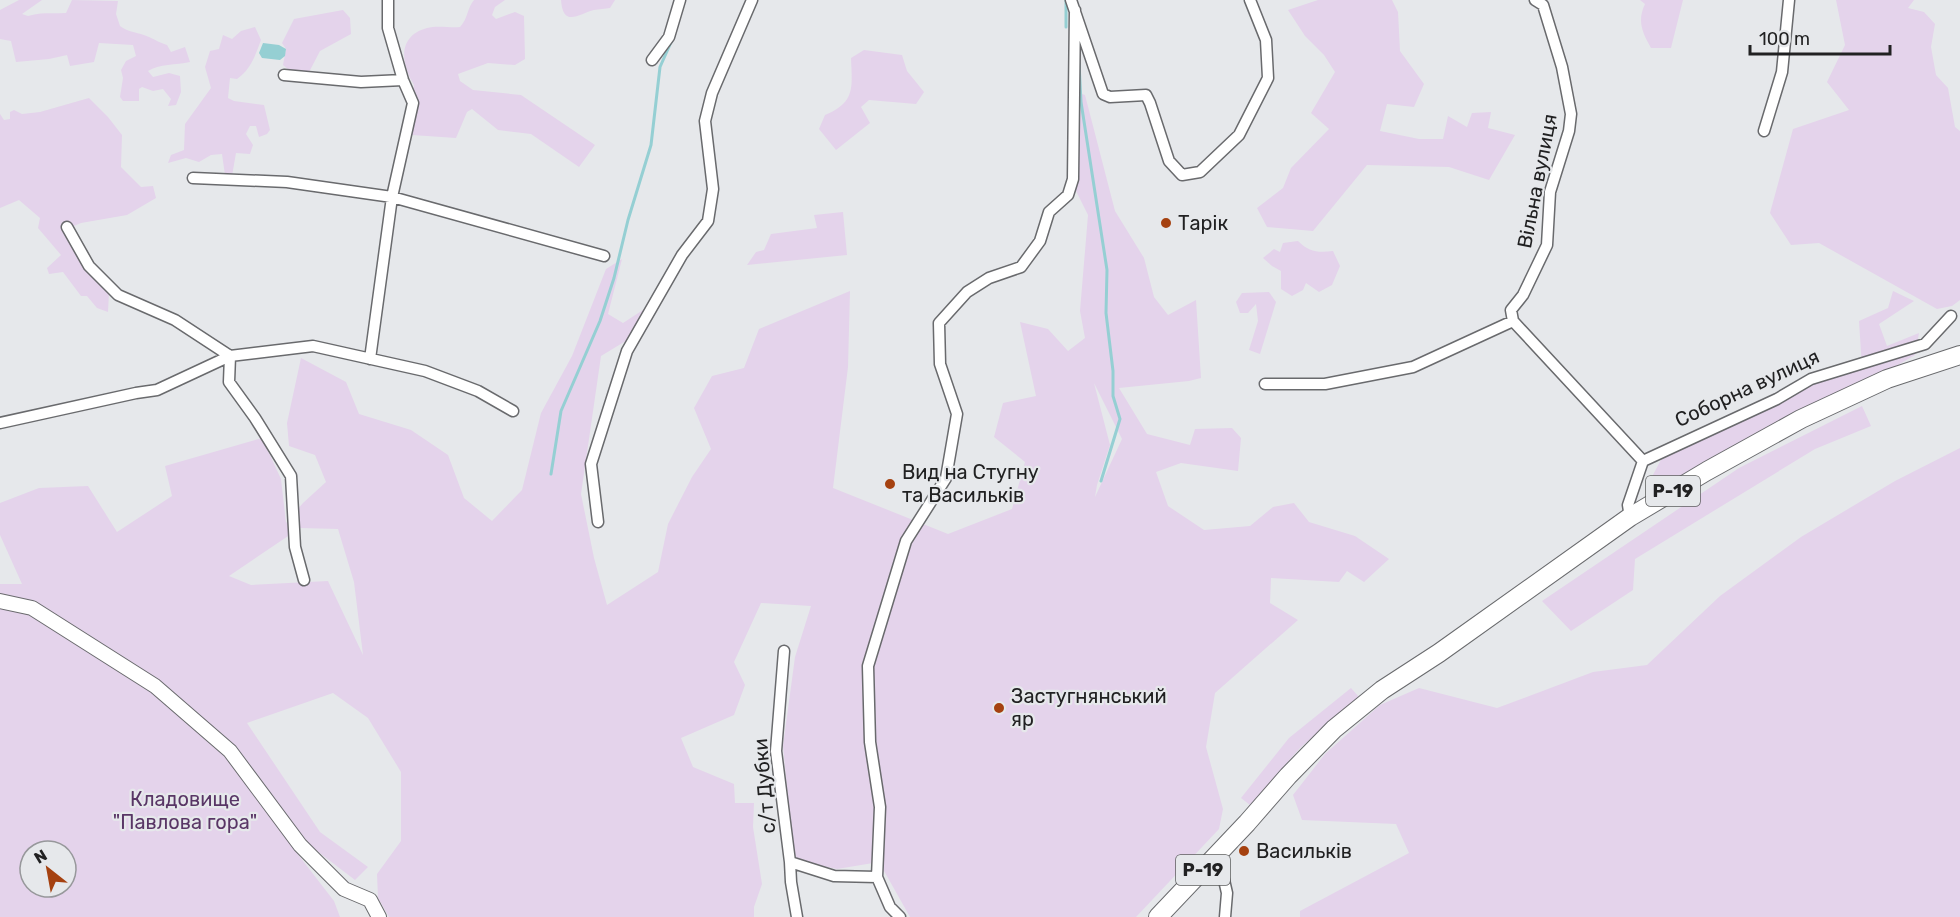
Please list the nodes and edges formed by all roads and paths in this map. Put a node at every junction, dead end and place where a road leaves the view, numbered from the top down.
1 (388, 0) edge
2 (680, 0) edge
3 (752, 0) edge
4 (1250, 0) edge
5 (1535, 0) edge
6 (1789, 0) edge
7 (1073, 5) edge
8 (652, 60) dead end
9 (284, 75) dead end
10 (403, 80) junction
11 (1764, 131) dead end
12 (193, 178) dead end
13 (392, 197) junction
14 (67, 227) dead end
15 (604, 256) dead end
16 (1951, 316) dead end
17 (1513, 321) junction
18 (1960, 355) edge
19 (230, 356) junction
20 (370, 359) junction
21 (1265, 384) dead end
22 (513, 411) dead end
23 (0, 423) edge
24 (1643, 461) junction
25 (1630, 518) junction
26 (598, 522) dead end
27 (304, 580) dead end
28 (0, 601) edge
29 (784, 651) dead end
30 (1218, 854) junction
31 (790, 862) junction
32 (877, 878) junction
33 (380, 917) edge
34 (797, 917) edge
35 (900, 917) edge
36 (1158, 917) edge
37 (1225, 917) edge

1 - 10 street
2 - 8 street
3 - 26 street
4 - 7 street
5 - 17 street, Вільна вулиця
6 - 11 street
7 - 32 street
9 - 10 street
10 - 13 street
12 - 13 street
13 - 15 street
13 - 20 street
14 - 19 street
16 - 24 street, Соборна вулиця
17 - 21 street
17 - 24 street
18 - 25 main road, Р-19
19 - 20 street
19 - 23 street
19 - 27 street
20 - 22 street
24 - 25 street
25 - 30 main road, Р-19
28 - 33 street
29 - 31 street, с/т Дубки
30 - 36 main road, Р-19
30 - 37 street
31 - 32 street
31 - 34 street, с/т Дубки
32 - 35 street

